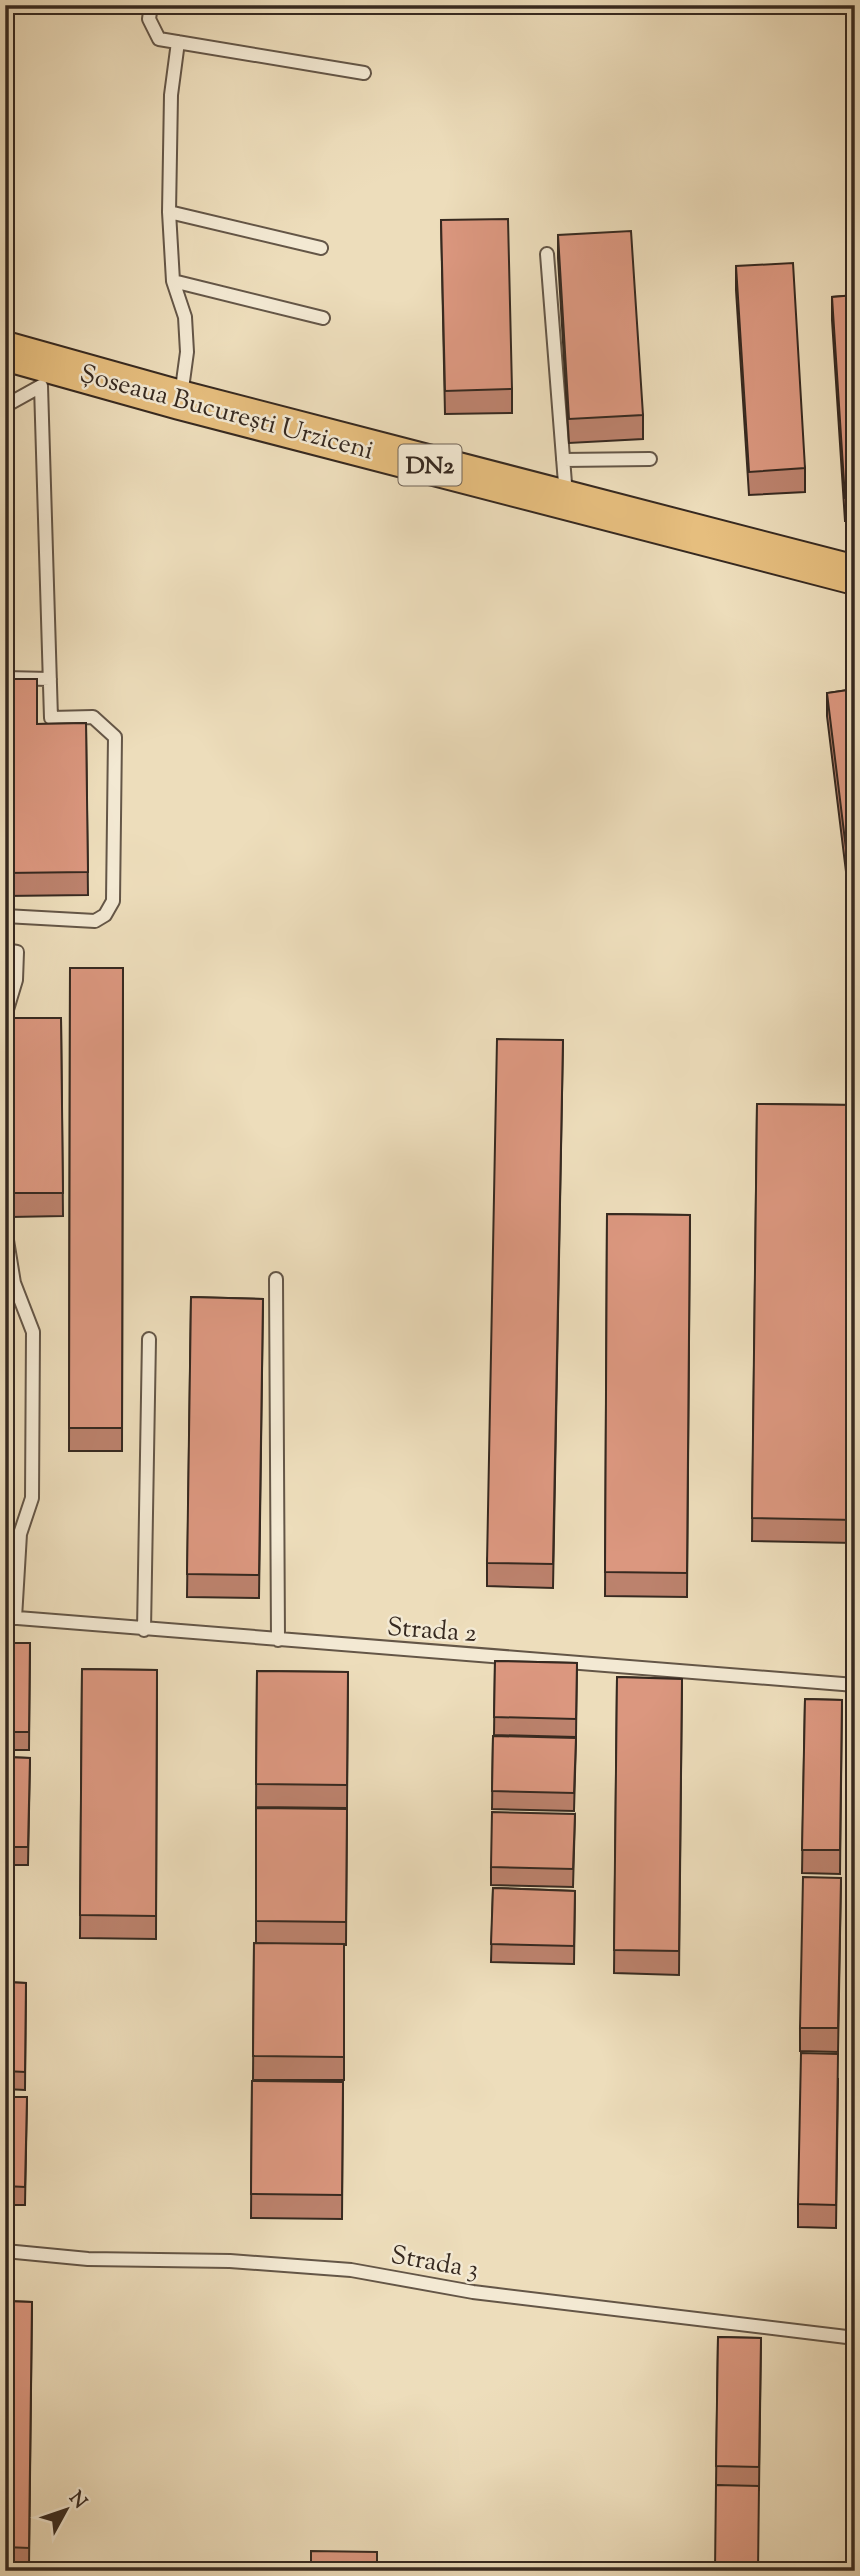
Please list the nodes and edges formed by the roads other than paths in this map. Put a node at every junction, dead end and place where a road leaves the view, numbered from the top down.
1 (151, 5) edge
2 (177, 42) junction
3 (364, 73) dead end
4 (169, 212) junction
5 (321, 248) dead end
6 (547, 254) dead end
7 (173, 281) junction
8 (323, 318) dead end
9 (5, 351) edge
10 (23, 381) edge
11 (180, 400) junction
12 (5, 406) edge
13 (650, 459) dead end
14 (563, 460) junction
15 (566, 500) junction
16 (855, 575) edge
17 (855, 597) edge
18 (5, 678) edge
19 (50, 679) junction
20 (5, 916) edge
21 (5, 950) edge
22 (5, 1121) edge
23 (5, 1228) edge
24 (276, 1279) dead end
25 (149, 1339) dead end
26 (10, 1618) edge
27 (144, 1630) junction
28 (278, 1640) junction
29 (855, 1685) edge
30 (5, 2250) edge
31 (855, 2338) edge

1 - 2 lane
2 - 3 lane
2 - 4 lane
4 - 5 lane
4 - 7 lane
6 - 14 lane
7 - 8 lane
7 - 11 lane
9 - 11 highway, Șoseaua București Urziceni / DN2
10 - 12 lane
10 - 17 highway, Șoseaua București Urziceni / DN2
10 - 19 lane
11 - 15 highway, Șoseaua București Urziceni / DN2
13 - 14 lane
14 - 15 lane
15 - 16 highway, Șoseaua București Urziceni / DN2
18 - 19 lane
19 - 20 lane
21 - 22 lane
23 - 26 lane
24 - 28 lane
25 - 27 lane
26 - 27 lane, Strada 2
27 - 28 lane, Strada 2
28 - 29 lane, Strada 2
30 - 31 lane, Strada 3

